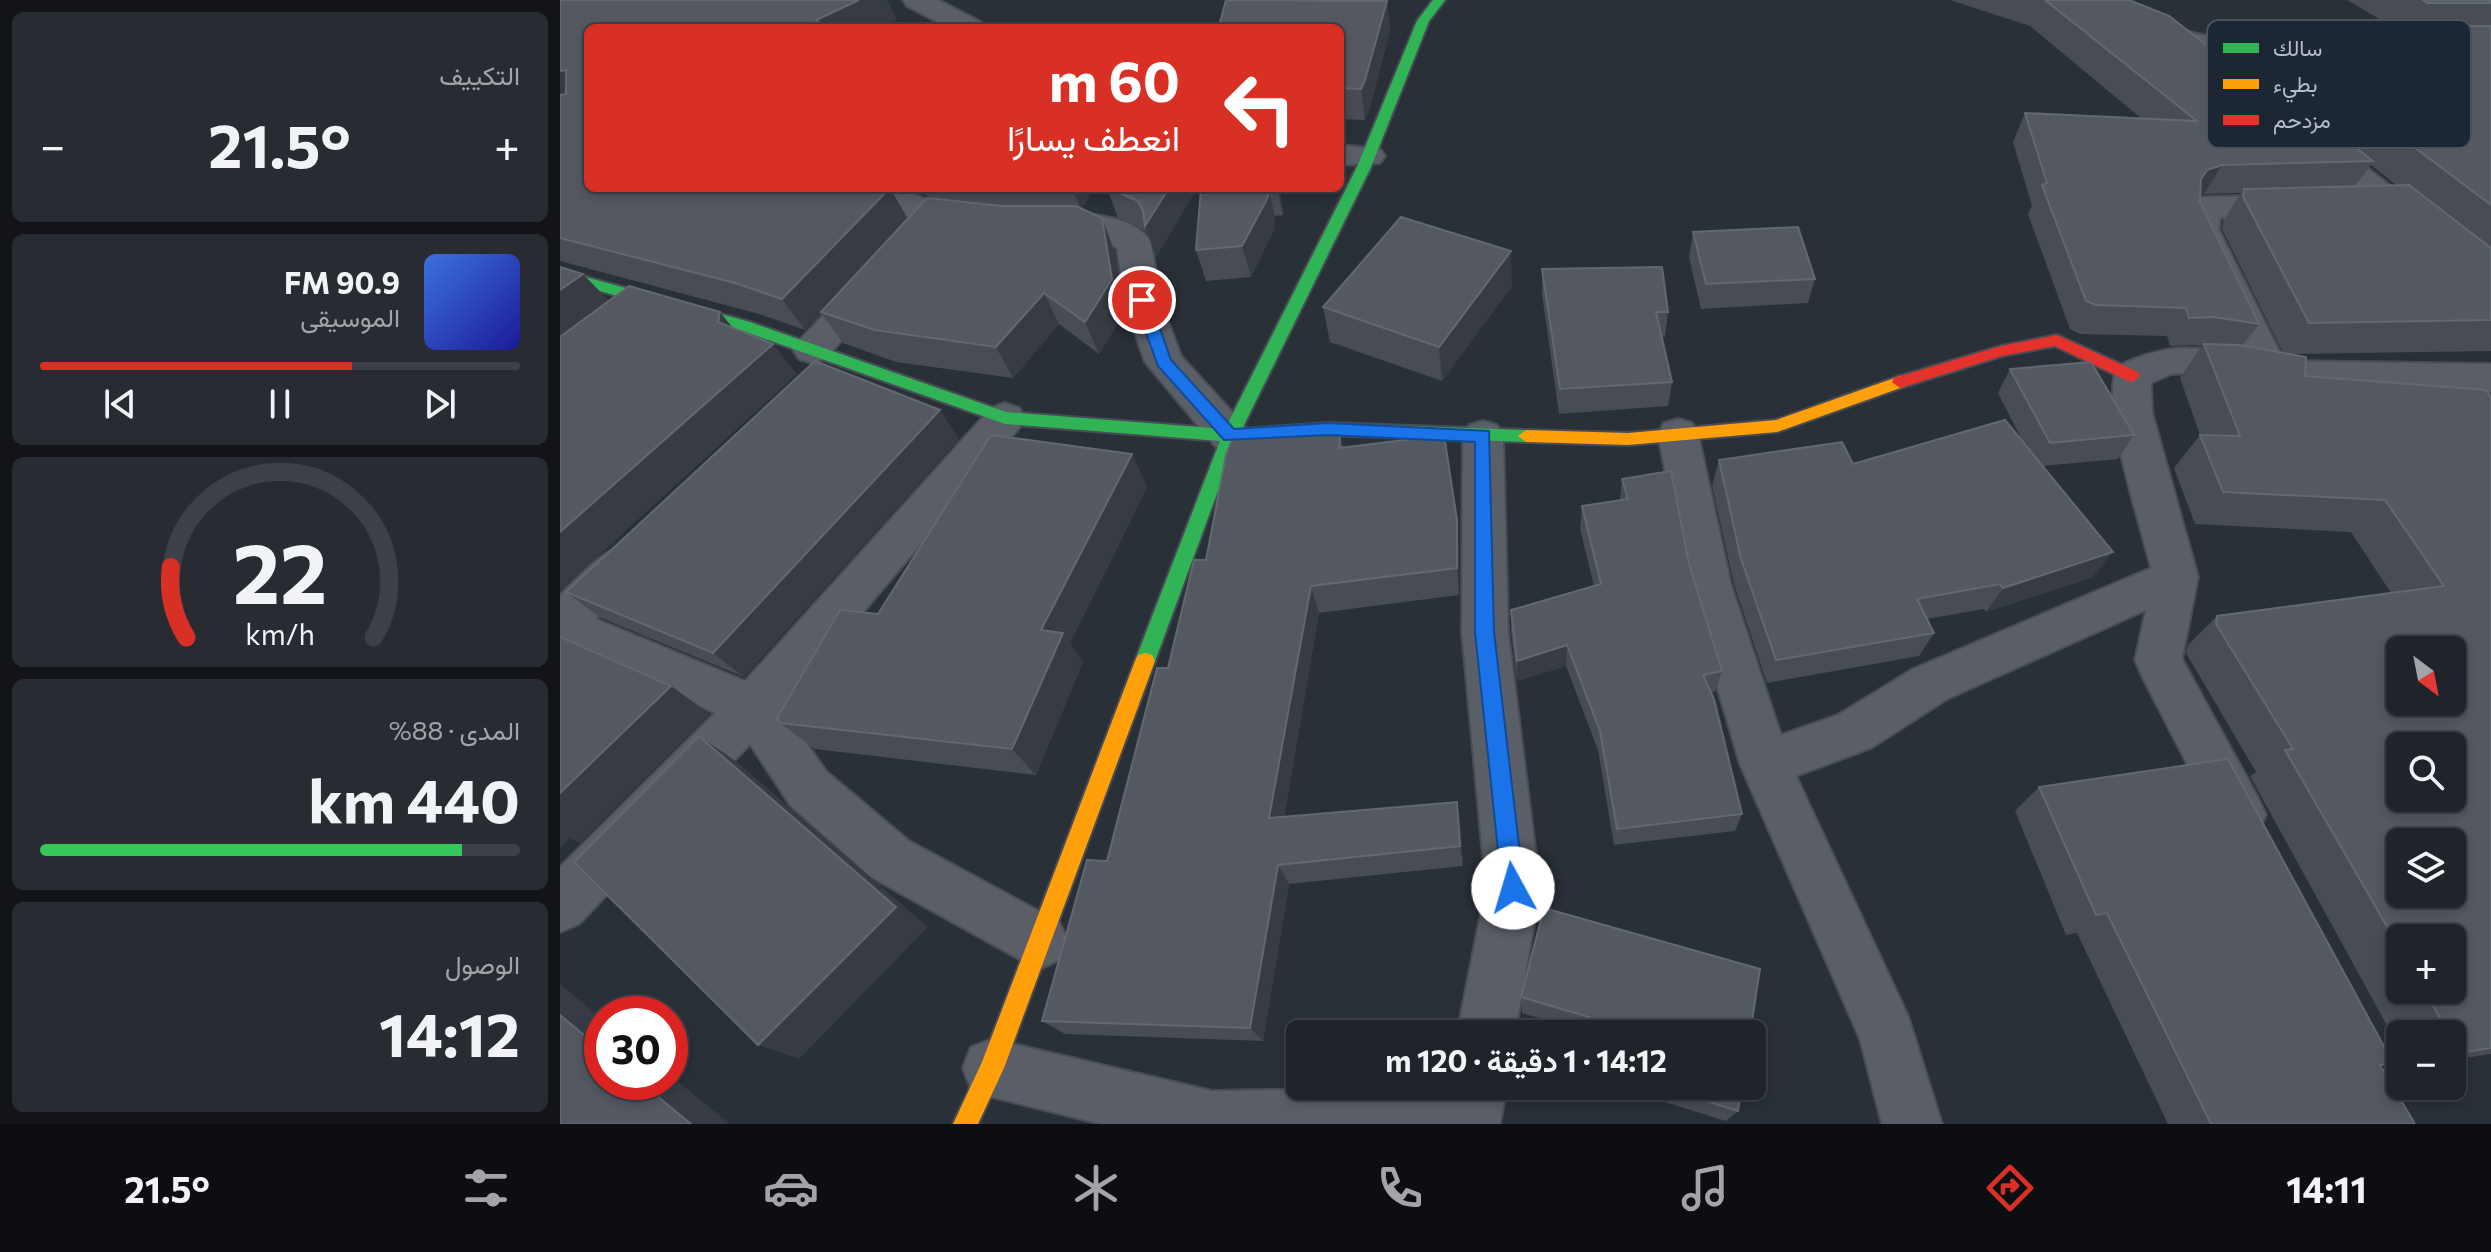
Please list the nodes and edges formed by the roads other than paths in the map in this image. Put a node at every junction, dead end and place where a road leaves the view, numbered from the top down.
1 (917, 0) edge
2 (1439, 0) edge
3 (2097, 0) edge
4 (963, 24) edge
5 (2197, 46) junction
6 (2207, 47) edge
7 (2207, 54) edge
8 (2322, 148) edge
9 (1354, 156) edge
10 (1344, 179) edge
11 (873, 192) edge
12 (1338, 192) edge
13 (2392, 203) junction
14 (915, 237) junction
15 (560, 275) edge
16 (2491, 282) edge
17 (648, 300) junction
18 (610, 328) edge
19 (826, 355) junction
20 (2271, 374) junction
21 (2132, 376) junction
22 (2444, 377) junction
23 (2491, 378) edge
24 (807, 392) edge
25 (2468, 413) edge
26 (1005, 418) junction
27 (1678, 434) junction
28 (1230, 436) junction
29 (1483, 436) junction
30 (650, 540) edge
31 (2176, 577) junction
32 (753, 707) junction
33 (1765, 764) junction
34 (2263, 857) edge
35 (560, 905) edge
36 (1040, 941) junction
37 (1489, 1020) edge
38 (992, 1068) junction
39 (1474, 1100) edge
40 (965, 1124) edge
41 (1445, 1124) edge
42 (1470, 1124) edge
43 (1912, 1124) edge

1 - 4 street
2 - 9 street
3 - 5 street
5 - 6 street
5 - 7 street
8 - 13 street
9 - 10 street
11 - 14 street
12 - 28 street
13 - 16 street
13 - 20 street
14 - 19 street
14 - 28 street
15 - 17 street
17 - 18 street
17 - 19 street
19 - 24 street
19 - 26 street
20 - 21 street
20 - 22 street
21 - 27 street
21 - 31 street
22 - 23 street
22 - 25 street
26 - 28 street
26 - 32 street
27 - 29 street
27 - 33 street
28 - 29 street
28 - 36 street
29 - 37 street
30 - 32 street
31 - 33 street
31 - 34 street
32 - 35 street
32 - 36 street
33 - 43 street
36 - 38 street
38 - 40 street
38 - 41 street
39 - 42 street

